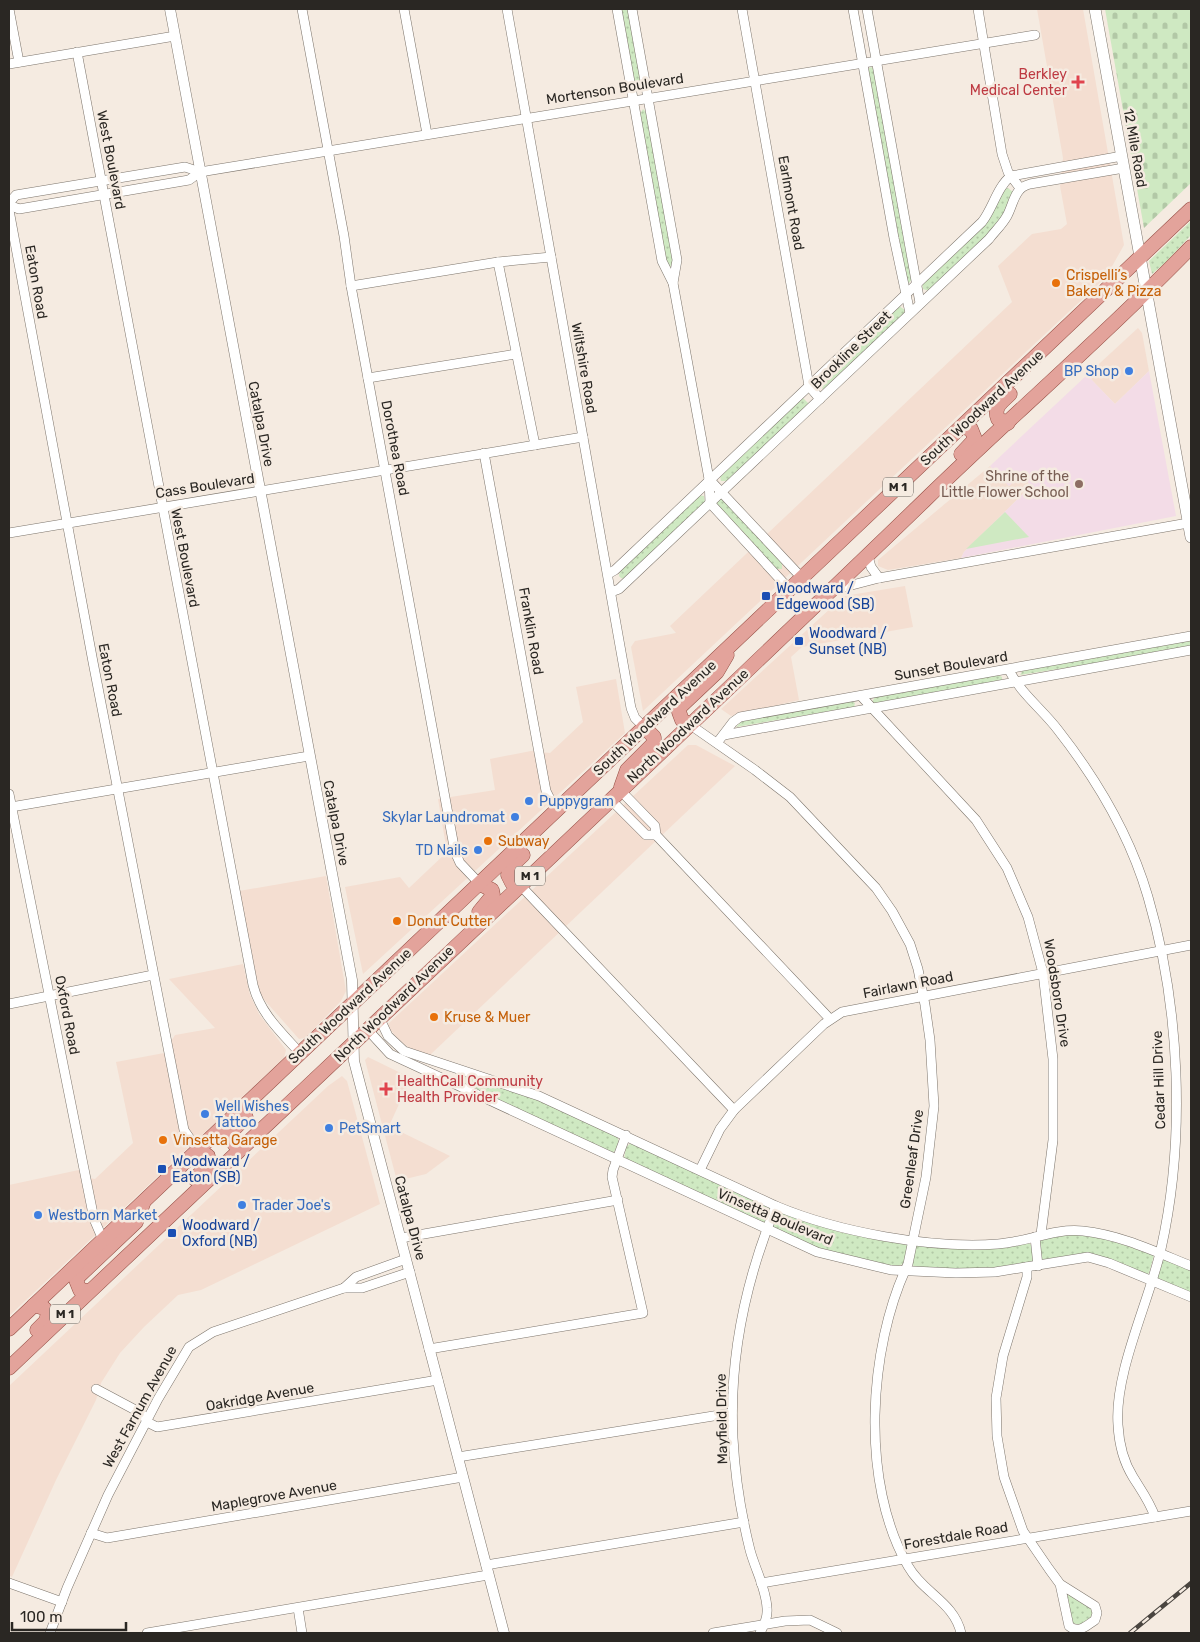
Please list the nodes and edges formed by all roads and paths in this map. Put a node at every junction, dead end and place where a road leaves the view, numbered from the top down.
1 (9, 9) edge
2 (170, 9) edge
3 (302, 9) edge
4 (404, 9) edge
5 (507, 9) edge
6 (617, 9) edge
7 (632, 9) edge
8 (742, 9) edge
9 (853, 9) edge
10 (868, 9) edge
11 (978, 9) edge
12 (1096, 9) edge
13 (1035, 35) dead end
14 (175, 36) junction
15 (984, 42) junction
16 (77, 52) junction
17 (877, 60) junction
18 (19, 62) junction
19 (862, 63) junction
20 (9, 64) edge
21 (755, 80) junction
22 (648, 98) junction
23 (633, 100) junction
24 (526, 118) junction
25 (427, 134) junction
26 (328, 150) junction
27 (1122, 156) junction
28 (1124, 168) junction
29 (200, 172) junction
30 (1010, 176) junction
31 (101, 180) junction
32 (1020, 188) junction
33 (104, 195) junction
34 (9, 204) edge
35 (1191, 209) edge
36 (9, 210) edge
37 (1191, 247) edge
38 (551, 257) junction
39 (1140, 258) junction
40 (498, 262) junction
41 (673, 283) junction
42 (916, 285) junction
43 (350, 286) junction
44 (1146, 292) junction
45 (905, 296) junction
46 (920, 303) junction
47 (1092, 303) junction
48 (910, 313) junction
49 (516, 354) junction
50 (368, 378) junction
51 (809, 386) junction
52 (820, 399) junction
53 (1008, 423) junction
54 (962, 427) junction
55 (583, 437) junction
56 (535, 445) junction
57 (484, 453) junction
58 (385, 470) junction
59 (709, 480) junction
60 (260, 491) junction
61 (721, 492) junction
62 (927, 498) junction
63 (710, 503) junction
64 (162, 507) junction
65 (66, 523) junction
66 (1188, 523) junction
67 (9, 532) edge
68 (1191, 537) edge
69 (868, 556) junction
70 (608, 574) junction
71 (802, 578) junction
72 (878, 578) junction
73 (790, 590) junction
74 (832, 590) junction
75 (611, 592) junction
76 (1191, 636) edge
77 (733, 644) junction
78 (1191, 650) edge
79 (1009, 670) junction
80 (1015, 682) junction
81 (861, 696) junction
82 (870, 708) junction
83 (689, 724) junction
84 (644, 727) junction
85 (724, 735) junction
86 (717, 743) junction
87 (310, 756) junction
88 (212, 773) junction
89 (118, 789) junction
90 (9, 794) edge
91 (615, 794) junction
92 (11, 807) junction
93 (556, 811) junction
94 (656, 835) junction
95 (480, 884) junction
96 (520, 885) junction
97 (1191, 945) edge
98 (1161, 951) junction
99 (1042, 973) junction
100 (153, 975) junction
101 (417, 981) junction
102 (49, 996) junction
103 (924, 996) junction
104 (353, 1003) junction
105 (9, 1004) edge
106 (380, 1017) junction
107 (830, 1019) junction
108 (366, 1029) junction
109 (354, 1042) junction
110 (300, 1053) junction
111 (459, 1069) junction
112 (453, 1084) junction
113 (734, 1110) junction
114 (626, 1135) junction
115 (244, 1146) junction
116 (198, 1150) junction
117 (616, 1160) junction
118 (700, 1170) junction
119 (618, 1200) junction
120 (144, 1201) junction
121 (776, 1206) junction
122 (766, 1230) junction
123 (1038, 1236) junction
124 (401, 1238) junction
125 (912, 1239) junction
126 (103, 1240) junction
127 (137, 1247) junction
128 (1160, 1252) junction
129 (406, 1260) junction
130 (1038, 1266) junction
131 (1191, 1266) edge
132 (1027, 1267) junction
133 (905, 1270) junction
134 (410, 1272) junction
135 (1151, 1280) junction
136 (344, 1288) junction
137 (89, 1292) junction
138 (1191, 1297) edge
139 (34, 1305) junction
140 (23, 1316) junction
141 (9, 1329) edge
142 (9, 1341) edge
143 (430, 1349) junction
144 (9, 1356) edge
145 (9, 1368) edge
146 (438, 1380) junction
147 (96, 1390) dead end
148 (732, 1413) junction
149 (147, 1420) junction
150 (458, 1457) junction
151 (463, 1477) junction
152 (1191, 1511) edge
153 (1155, 1517) junction
154 (744, 1522) junction
155 (91, 1533) junction
156 (1027, 1538) junction
157 (904, 1558) junction
158 (487, 1570) junction
159 (761, 1583) junction
160 (9, 1584) edge
161 (1060, 1584) junction
162 (62, 1602) junction
163 (298, 1608) junction
164 (762, 1629) edge
165 (50, 1633) edge
166 (147, 1633) edge
167 (302, 1633) edge
168 (504, 1633) edge
169 (713, 1633) edge
170 (838, 1633) edge
171 (962, 1633) edge

1 - 18 street
2 - 14 street, Catalpa Drive
3 - 26 street, Dorothea Road
4 - 25 street
5 - 24 street, Wiltshire Road
6 - 23 street
7 - 22 street
8 - 21 street, Earlmont Road
9 - 19 street
10 - 17 street
11 - 15 street
12 - 27 main road, 12 Mile Road
13 - 15 street, Mortenson Boulevard
14 - 16 street
14 - 29 street, Catalpa Drive
15 - 17 street, Mortenson Boulevard
15 - 30 street
16 - 18 street
16 - 31 street, West Boulevard
17 - 19 street, Mortenson Boulevard
17 - 42 street
18 - 20 street
19 - 21 street, Mortenson Boulevard
19 - 45 street
21 - 22 street, Mortenson Boulevard
21 - 51 street, Earlmont Road
22 - 23 street, Mortenson Boulevard
22 - 41 street
23 - 24 street, Mortenson Boulevard
23 - 41 street
24 - 25 street, Mortenson Boulevard
24 - 38 street, Wiltshire Road
25 - 26 street, Mortenson Boulevard
26 - 29 street, Mortenson Boulevard
26 - 43 street, Dorothea Road
27 - 28 main road, 12 Mile Road
27 - 30 street
28 - 32 street
28 - 39 main road, 12 Mile Road
29 - 31 street, Mortenson Boulevard
29 - 33 street, Mortenson Boulevard
29 - 60 street, Catalpa Drive
30 - 32 street
30 - 42 street, Brookline Street
31 - 33 street, West Boulevard
31 - 34 street, Mortenson Boulevard
32 - 46 street, Brookline Street
33 - 34 street, Mortenson Boulevard
33 - 64 street, West Boulevard
35 - 39 main road, South Woodward Avenue / M 1
36 - 65 street, Eaton Road
37 - 44 main road, North Woodward Avenue / M 1
38 - 40 street
38 - 55 street, Wiltshire Road
39 - 44 main road, 12 Mile Road
39 - 47 main road, South Woodward Avenue / M 1
40 - 43 street
40 - 49 street
41 - 59 street
42 - 45 street, Brookline Street
42 - 46 street
43 - 50 street, Dorothea Road
44 - 53 main road, North Woodward Avenue / M 1
44 - 66 main road, 12 Mile Road
45 - 48 street
45 - 51 street, Brookline Street
46 - 48 street, Brookline Street
47 - 53 main road
47 - 54 main road, South Woodward Avenue / M 1
48 - 52 street, Brookline Street
49 - 50 street
49 - 56 street
50 - 58 street, Dorothea Road
51 - 52 street
51 - 59 street, Brookline Street
52 - 61 street, Brookline Street
53 - 62 main road, North Woodward Avenue / M 1
54 - 62 main road
54 - 71 main road, South Woodward Avenue / M 1
55 - 56 street, Cass Boulevard
55 - 70 street, Wiltshire Road
56 - 57 street, Cass Boulevard
57 - 58 street, Cass Boulevard
57 - 93 street, Franklin Road
58 - 60 street, Cass Boulevard
58 - 95 street, Dorothea Road
59 - 61 street
59 - 63 street
59 - 70 street, Brookline Street
60 - 64 street, Cass Boulevard
60 - 87 street, Catalpa Drive
61 - 63 street, Brookline Street
61 - 71 street
62 - 69 main road, North Woodward Avenue / M 1
63 - 73 street
63 - 75 street, Brookline Street
64 - 65 street, Cass Boulevard
64 - 88 street, West Boulevard
65 - 67 street, Cass Boulevard
65 - 89 street, Eaton Road
66 - 68 main road, 12 Mile Road
66 - 72 street
69 - 72 street
69 - 74 main road, North Woodward Avenue / M 1
70 - 75 street, Wiltshire Road
71 - 73 main road, South Woodward Avenue / M 1
72 - 74 street
73 - 77 main road, South Woodward Avenue / M 1
74 - 83 main road, North Woodward Avenue / M 1
75 - 84 street, Wiltshire Road
76 - 79 street, Sunset Boulevard
77 - 83 main road
77 - 84 main road, South Woodward Avenue / M 1
78 - 80 street, Sunset Boulevard
79 - 80 street, Cedar Hill Drive
79 - 81 street, Sunset Boulevard
80 - 82 street, Sunset Boulevard
80 - 98 street, Cedar Hill Drive
81 - 82 street, Woodsboro Drive
81 - 85 street, Sunset Boulevard
82 - 85 street, Sunset Boulevard
82 - 99 street, Woodsboro Drive
83 - 86 street, Greenleaf Drive
83 - 91 main road, North Woodward Avenue / M 1
84 - 91 main road
84 - 93 main road, South Woodward Avenue / M 1
85 - 86 street, Sunset Boulevard
86 - 103 street, Greenleaf Drive
87 - 88 street
87 - 104 street, Catalpa Drive
88 - 89 street
88 - 110 street, West Boulevard
89 - 92 street
89 - 100 street, Eaton Road
90 - 92 street, Oxford Road
91 - 94 street
91 - 94 street
91 - 96 main road, North Woodward Avenue / M 1
92 - 102 street, Oxford Road
93 - 95 main road, South Woodward Avenue / M 1
93 - 96 main road
94 - 107 street
95 - 101 main road
95 - 104 main road, South Woodward Avenue / M 1
96 - 101 main road, North Woodward Avenue / M 1
96 - 113 street
97 - 98 street, Fairlawn Road
98 - 99 street, Fairlawn Road
98 - 128 street, Cedar Hill Drive
99 - 103 street, Fairlawn Road
99 - 123 street, Woodsboro Drive
100 - 102 street
100 - 116 street, Eaton Road
101 - 106 main road, North Woodward Avenue / M 1
102 - 105 street
102 - 126 street, Oxford Road
103 - 107 street, Fairlawn Road
103 - 125 street, Greenleaf Drive
104 - 109 street, Catalpa Drive
104 - 110 main road, South Woodward Avenue / M 1
106 - 108 main road, North Woodward Avenue / M 1
106 - 111 street, Vinsetta Boulevard
107 - 113 street, Fairlawn Road
108 - 109 main road, North Woodward Avenue / M 1
108 - 112 street, Vinsetta Boulevard
109 - 115 main road, North Woodward Avenue / M 1
109 - 124 street, Catalpa Drive
110 - 115 main road
110 - 116 main road, South Woodward Avenue / M 1
111 - 112 street
111 - 114 street, Vinsetta Boulevard
112 - 117 street, Vinsetta Boulevard
113 - 118 street, Fairlawn Road
114 - 117 street
114 - 118 street, Vinsetta Boulevard
115 - 127 main road, North Woodward Avenue / M 1
116 - 120 main road, South Woodward Avenue / M 1
116 - 127 main road
117 - 119 street
117 - 122 street, Vinsetta Boulevard
118 - 121 street, Vinsetta Boulevard
119 - 124 street
119 - 143 street
120 - 126 main road, South Woodward Avenue / M 1
120 - 137 main road
121 - 122 street, Mayfield Drive
121 - 125 street, Vinsetta Boulevard
122 - 133 street, Vinsetta Boulevard
122 - 148 street, Mayfield Drive
123 - 125 street, Vinsetta Boulevard
123 - 128 street, Vinsetta Boulevard
123 - 130 street, Woodsboro Drive
124 - 129 street, Catalpa Drive
125 - 133 street, Greenleaf Drive
126 - 139 main road, South Woodward Avenue / M 1
127 - 137 main road, North Woodward Avenue / M 1
128 - 131 street, Vinsetta Boulevard
128 - 135 street, Cedar Hill Drive
129 - 134 street, Catalpa Drive
129 - 136 street, West Farnum Avenue
130 - 132 street, Vinsetta Boulevard
130 - 135 street, Vinsetta Boulevard
132 - 133 street, Vinsetta Boulevard
132 - 156 street
133 - 157 street, Greenleaf Drive
134 - 136 street, West Farnum Avenue
134 - 143 street, Catalpa Drive
135 - 138 street, Vinsetta Boulevard
135 - 153 street, Cedar Hill Drive
136 - 149 street, West Farnum Avenue
137 - 145 main road, North Woodward Avenue / M 1
139 - 140 main road, South Woodward Avenue / M 1
139 - 144 main road
140 - 141 main road, South Woodward Avenue / M 1
140 - 142 main road
143 - 146 street, Catalpa Drive
146 - 149 street, Oakridge Avenue
146 - 150 street, Catalpa Drive
147 - 149 street, Oakridge Avenue
148 - 150 street
148 - 154 street, Mayfield Drive
149 - 155 street, West Farnum Avenue
150 - 151 street, Catalpa Drive
151 - 155 street, Maplegrove Avenue
151 - 158 street, Catalpa Drive
152 - 153 street, Forestdale Road
153 - 156 street, Forestdale Road
154 - 158 street
154 - 159 street, Mayfield Drive
155 - 162 street, West Farnum Avenue
156 - 157 street, Forestdale Road
156 - 161 street
157 - 159 street, Forestdale Road
157 - 171 street, Greenleaf Drive
158 - 163 street
158 - 168 street, Catalpa Drive
159 - 164 street, Mayfield Drive
160 - 162 street
161 - 161 street
162 - 165 street, West Farnum Avenue
163 - 166 street
163 - 167 street
164 - 169 street
164 - 170 street

